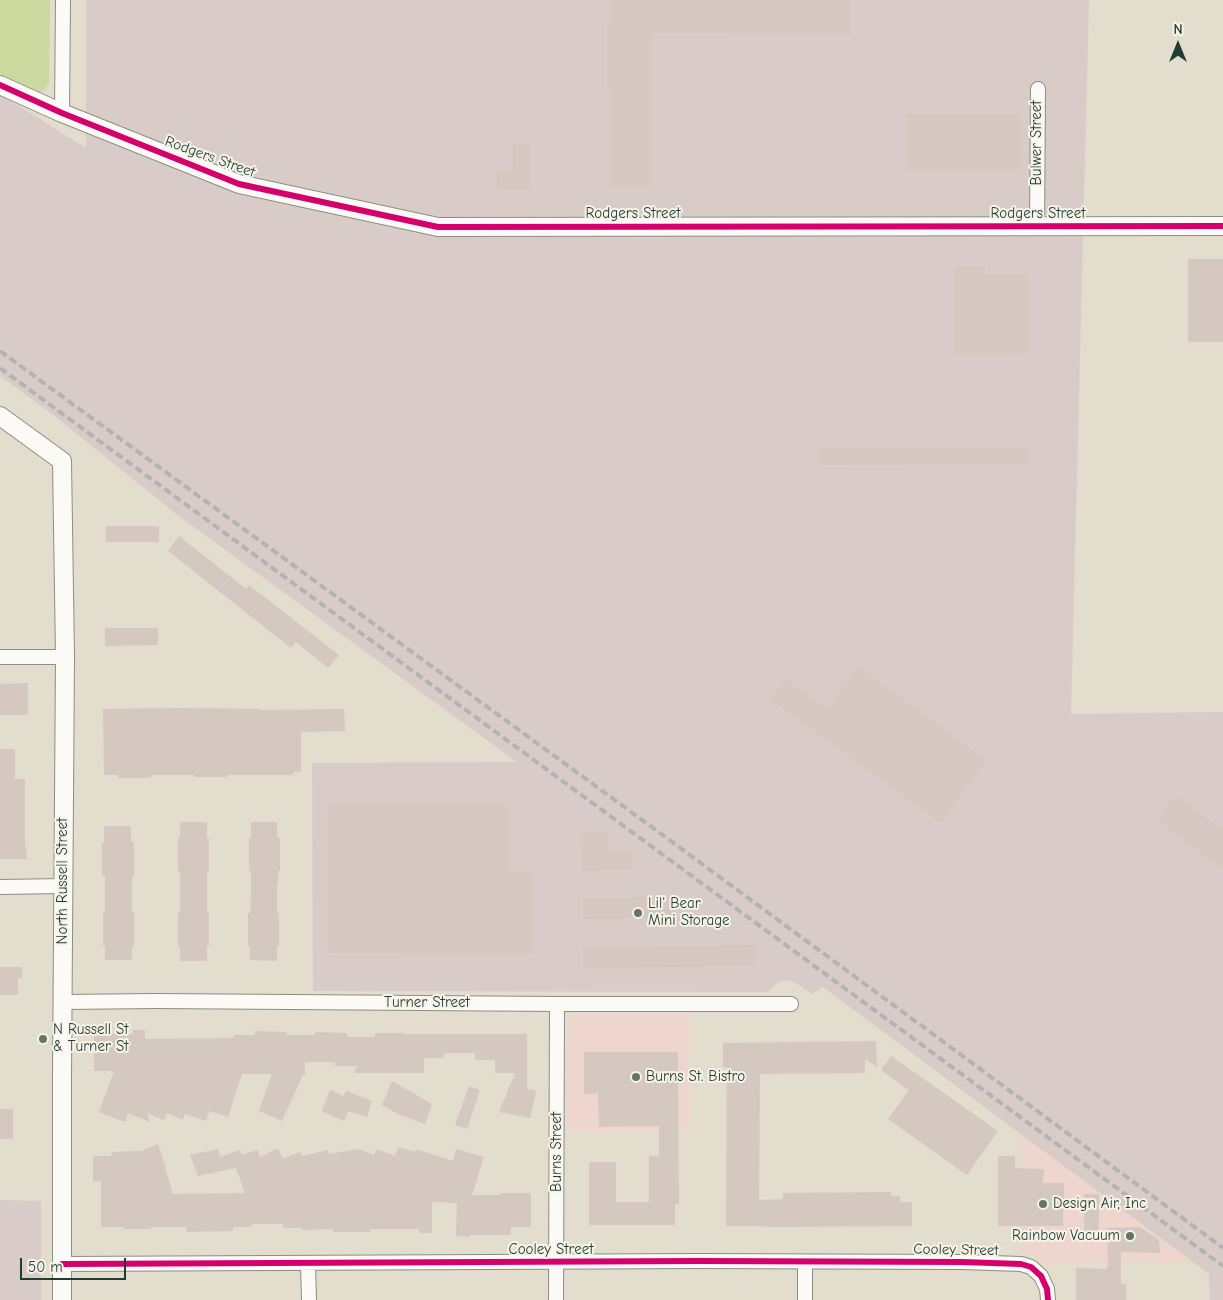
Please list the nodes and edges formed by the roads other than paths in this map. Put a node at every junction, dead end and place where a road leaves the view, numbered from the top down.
1 (63, 0) edge
2 (0, 86) edge
3 (1038, 89) dead end
4 (62, 113) junction
5 (1037, 226) junction
6 (1223, 226) edge
7 (0, 416) edge
8 (0, 657) edge
9 (65, 657) junction
10 (63, 886) junction
11 (0, 887) edge
12 (63, 1002) junction
13 (557, 1004) junction
14 (791, 1004) dead end
15 (557, 1262) junction
16 (805, 1262) junction
17 (62, 1264) junction
18 (308, 1264) junction
19 (62, 1300) edge
20 (308, 1300) edge
21 (556, 1300) edge
22 (805, 1300) edge
23 (1048, 1300) edge

1 - 4 street
2 - 4 street, Rodgers Street
3 - 5 street, Bulwer Street
4 - 5 street, Rodgers Street
5 - 6 street, Rodgers Street
7 - 9 street, North Russell Street
8 - 9 street
9 - 10 street, North Russell Street
10 - 11 street
10 - 12 street, North Russell Street
12 - 13 street, Turner Street
12 - 17 street, North Russell Street
13 - 14 street, Turner Street
13 - 15 street, Burns Street
15 - 16 street, Cooley Street
15 - 18 street, Cooley Street
15 - 21 street, Burns Street
16 - 22 street
16 - 23 street, Cooley Street
17 - 18 street, Cooley Street
17 - 19 street, North Russell Street
18 - 20 street

